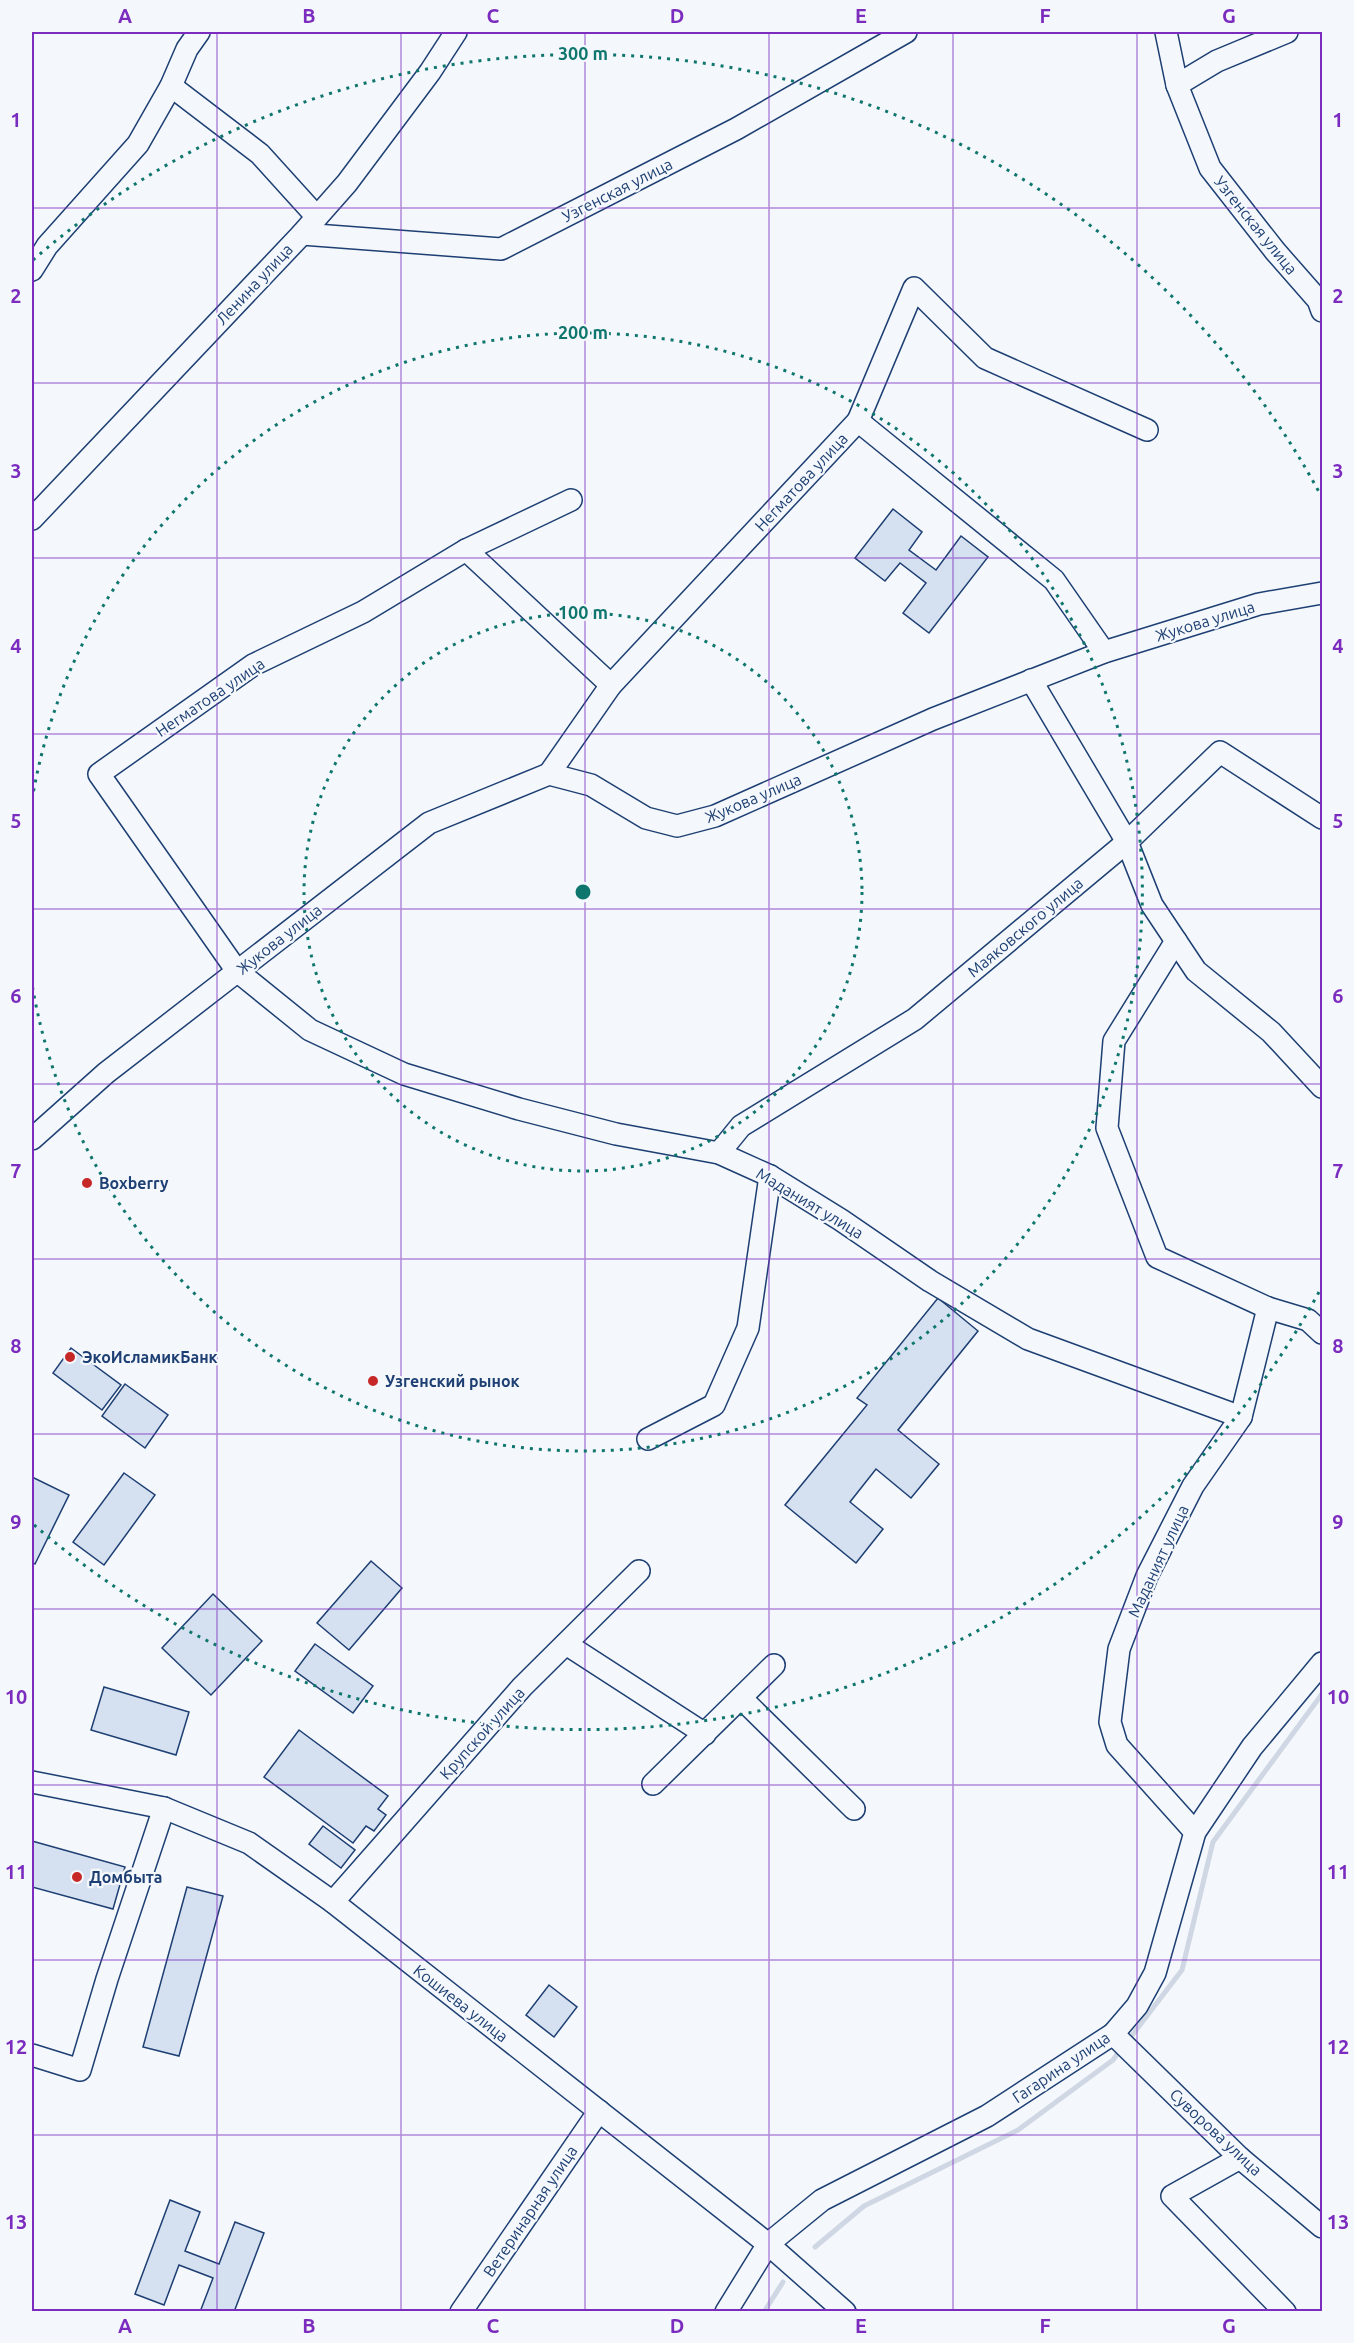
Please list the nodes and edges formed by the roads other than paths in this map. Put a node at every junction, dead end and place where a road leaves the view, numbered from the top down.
1 (200, 32) edge
2 (456, 32) edge
3 (906, 32) edge
4 (1166, 32) edge
5 (1287, 32) edge
6 (1177, 85) junction
7 (171, 87) junction
8 (317, 217) junction
9 (302, 234) junction
10 (32, 270) edge
11 (1323, 312) edge
12 (858, 421) junction
13 (1147, 430) dead end
14 (571, 500) dead end
15 (32, 519) edge
16 (466, 550) junction
17 (1323, 593) edge
18 (1104, 652) junction
19 (1031, 680) junction
20 (611, 685) junction
21 (549, 774) junction
22 (1323, 818) edge
23 (1127, 842) junction
24 (1176, 941) junction
25 (237, 971) junction
26 (1323, 1087) edge
27 (32, 1139) edge
28 (719, 1153) junction
29 (770, 1176) junction
30 (1268, 1308) junction
31 (1323, 1333) edge
32 (1241, 1417) junction
33 (648, 1438) dead end
34 (639, 1571) dead end
35 (566, 1644) junction
36 (1323, 1663) edge
37 (774, 1665) dead end
38 (741, 1698) junction
39 (705, 1734) junction
40 (32, 1782) edge
41 (653, 1784) dead end
42 (164, 1808) junction
43 (854, 1809) dead end
44 (1195, 1832) junction
45 (333, 1902) junction
46 (1113, 2034) junction
47 (32, 2055) edge
48 (599, 2111) junction
49 (1240, 2158) junction
50 (1323, 2227) edge
51 (768, 2244) junction
52 (461, 2312) edge
53 (726, 2312) edge
54 (845, 2312) edge
55 (1285, 2312) edge

1 - 7 street
2 - 8 street, Ленина улица
3 - 9 street, Узгенская улица
4 - 6 street, Узгенская улица
5 - 6 street
6 - 11 street, Узгенская улица
7 - 8 street
7 - 10 street
8 - 9 street, Ленина улица
9 - 15 street, Ленина улица
12 - 13 street
12 - 18 street, Негматова улица
12 - 20 street, Негматова улица
14 - 16 street, Негматова улица
16 - 20 street
16 - 25 street, Негматова улица
17 - 18 street, Жукова улица
18 - 19 street, Жукова улица
19 - 21 street, Жукова улица
19 - 23 street
20 - 21 street, Негматова улица
21 - 25 street, Жукова улица
22 - 23 street, Маяковского улица
23 - 24 street
23 - 28 street, Маяковского улица
24 - 26 street
24 - 30 street
25 - 27 street, Жукова улица
25 - 28 street, Маданият улица
28 - 29 street, Маданият улица
29 - 32 street, Маданият улица
29 - 33 street
30 - 31 street
30 - 32 street, Маданият улица
32 - 44 street, Маданият улица
34 - 35 street, Крупской улица
35 - 39 street
35 - 45 street, Крупской улица
36 - 44 street, Гагарина улица
37 - 38 street
38 - 39 street
38 - 43 street
39 - 41 street
40 - 42 street, Кошиева улица
42 - 45 street, Кошиева улица
42 - 47 street
44 - 46 street, Гагарина улица
45 - 48 street, Кошиева улица
46 - 49 street, Суворова улица
46 - 51 street, Гагарина улица
48 - 51 street, Кошиева улица
48 - 52 street, Ветеринарная улица
49 - 50 street, Суворова улица
49 - 55 street
51 - 53 street, Гагарина улица
51 - 54 street, Кошиева улица

